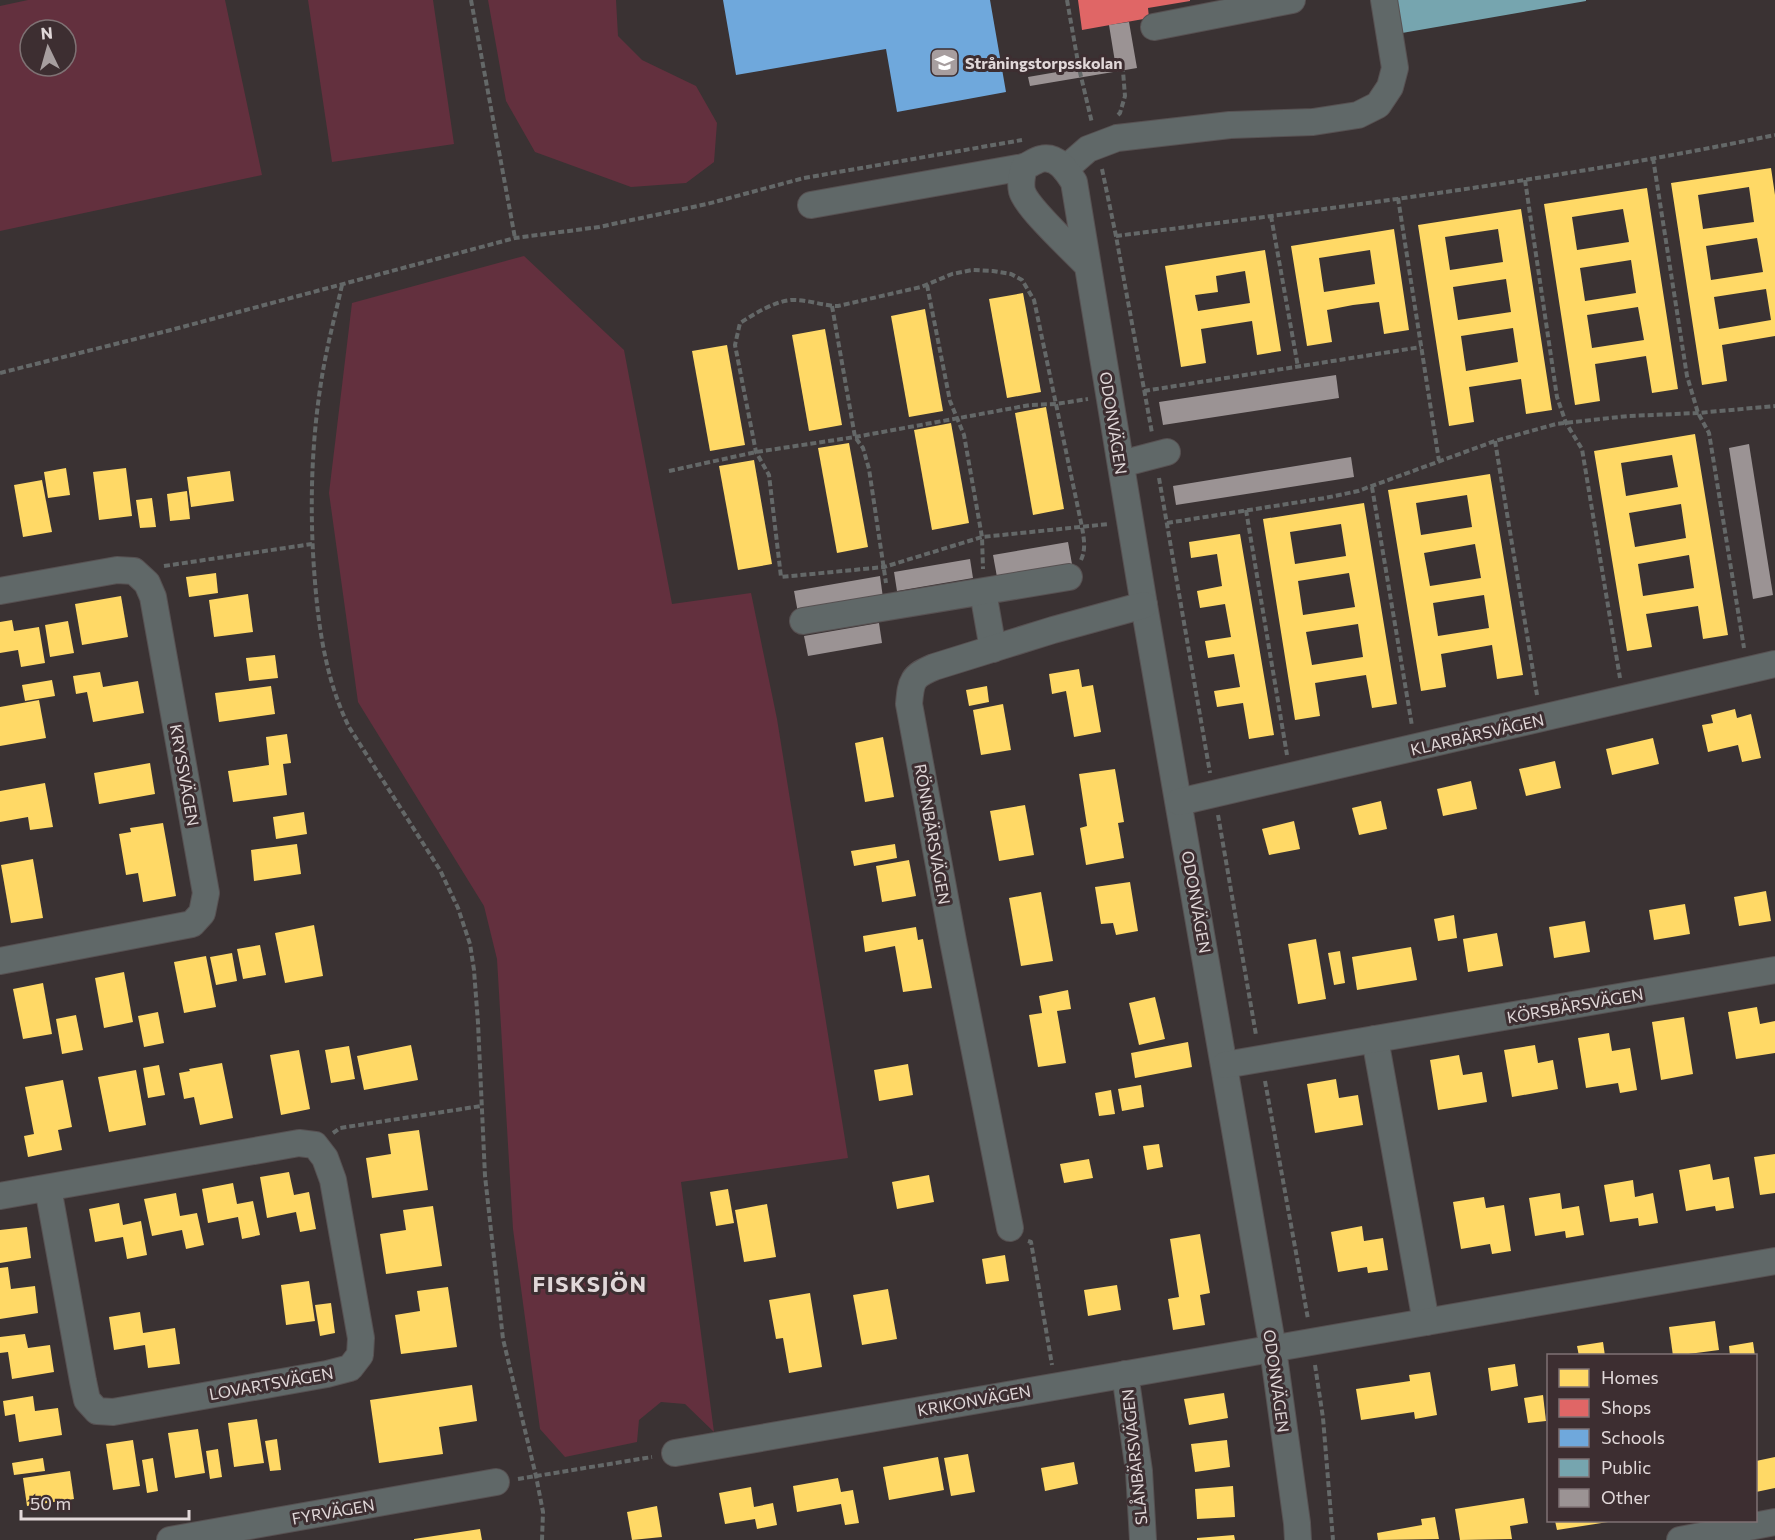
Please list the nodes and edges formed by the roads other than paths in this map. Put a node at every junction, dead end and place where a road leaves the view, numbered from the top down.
1 (1292, 0) edge
2 (1384, 0) edge
3 (1154, 27) dead end
4 (1024, 167) junction
5 (1065, 169) junction
6 (811, 205) dead end
7 (1088, 266) junction
8 (1161, 454) road end
9 (1121, 464) junction
10 (1069, 577) road end
11 (0, 591) edge
12 (983, 592) junction
13 (1144, 605) junction
14 (803, 621) dead end
15 (993, 649) junction
16 (1775, 664) edge
17 (1179, 802) junction
18 (0, 961) edge
19 (1775, 970) edge
20 (1376, 1040) junction
21 (1225, 1065) junction
22 (48, 1188) junction
23 (0, 1196) edge
24 (1011, 1228) road end
25 (1775, 1261) edge
26 (1426, 1322) junction
27 (1273, 1349) junction
28 (1125, 1374) junction
29 (675, 1453) road end
30 (496, 1482) road end
31 (1775, 1522) edge
32 (261, 1532) edge
33 (170, 1540) edge
34 (1143, 1540) edge
35 (1298, 1540) edge
36 (1680, 1540) edge

1 - 3 street
2 - 5 street
4 - 5 street
4 - 6 street
4 - 7 street
5 - 7 street, ODONVÄGEN
7 - 9 street, ODONVÄGEN
8 - 9 street
9 - 13 street, ODONVÄGEN
10 - 12 street
11 - 18 street, KRYSSVÄGEN
12 - 14 street
12 - 15 street
13 - 15 street, RÖNNBÄRSVÄGEN
13 - 17 street, ODONVÄGEN
15 - 24 street, RÖNNBÄRSVÄGEN
16 - 17 street, KLARBÄRSVÄGEN
17 - 21 street, ODONVÄGEN
19 - 20 street, KÖRSBÄRSVÄGEN
20 - 21 street, KÖRSBÄRSVÄGEN
20 - 26 street
21 - 27 street, ODONVÄGEN
22 - 22 street, LOVARTSVÄGEN
22 - 23 street
25 - 26 street
26 - 27 street
27 - 28 street, KRIKONVÄGEN
27 - 35 street, ODONVÄGEN
28 - 29 street, KRIKONVÄGEN
28 - 34 street, SLÅNBÄRSVÄGEN
30 - 32 street, FYRVÄGEN
31 - 36 street
32 - 33 street, FYRVÄGEN

